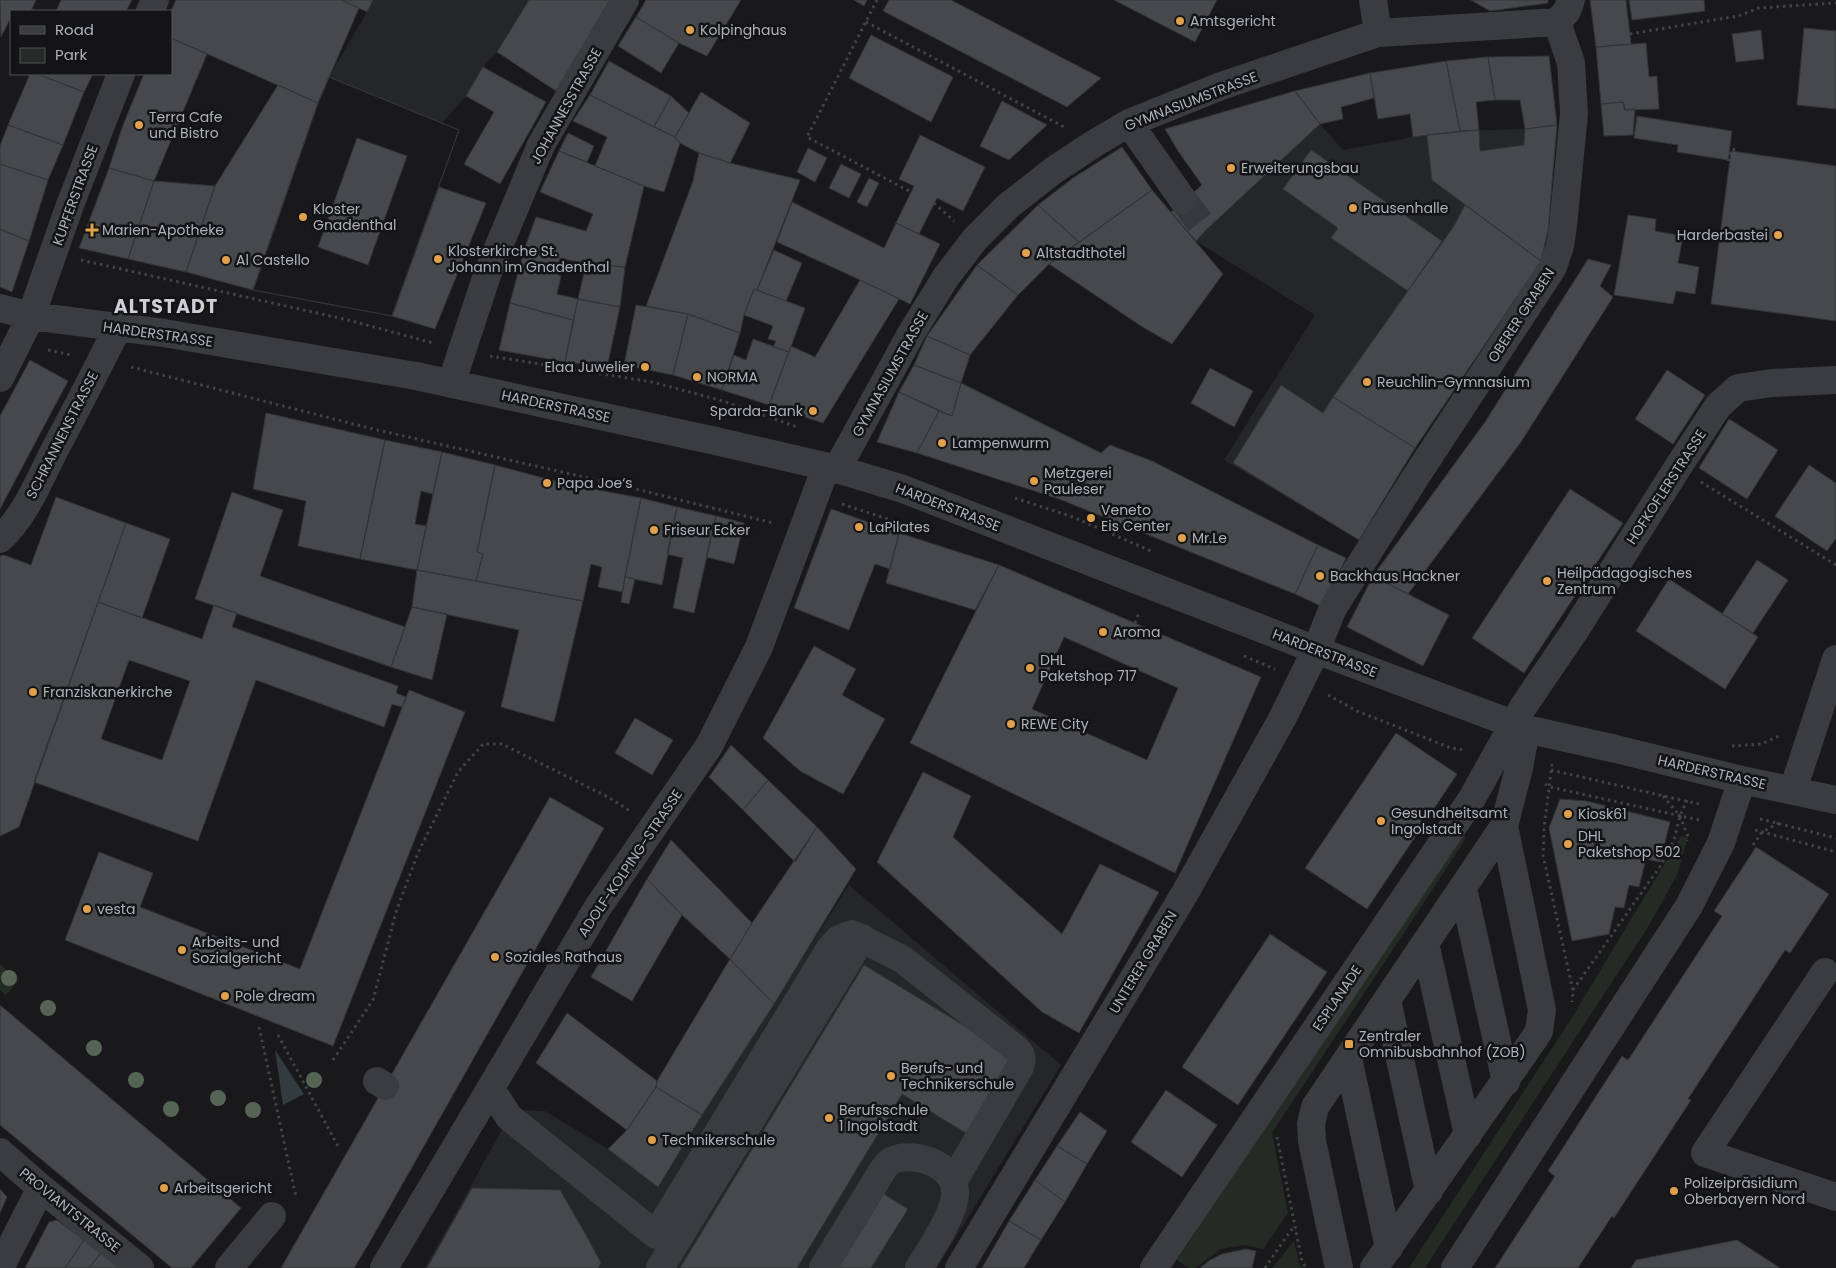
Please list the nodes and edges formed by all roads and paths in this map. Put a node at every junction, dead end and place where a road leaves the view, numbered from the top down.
1 (625, 0) edge
2 (877, 0) edge
3 (1373, 0) edge
4 (1836, 3) edge
5 (1564, 11) edge
6 (866, 22) junction
7 (1378, 33) junction
8 (1630, 34) dead end
9 (121, 75) edge
10 (1129, 123) junction
11 (1095, 143) junction
12 (1737, 149) dead end
13 (1728, 161) dead end
14 (911, 192) dead end
15 (1183, 200) tunnel mouth
16 (0, 308) edge
17 (31, 316) junction
18 (118, 328) junction
19 (18, 344) junction
20 (101, 360) junction
21 (0, 378) edge
22 (1836, 380) edge
23 (451, 384) junction
24 (832, 468) junction
25 (1678, 468) junction
26 (777, 524) dead end
27 (0, 539) edge
28 (1836, 565) edge
29 (1139, 613) dead end
30 (1135, 623) dead end
31 (1316, 650) junction
32 (1836, 660) edge
33 (1302, 680) junction
34 (1520, 726) junction
35 (1496, 755) junction
36 (1742, 780) junction
37 (1550, 787) dead end
38 (1793, 790) junction
39 (1663, 796) dead end
40 (1836, 800) edge
41 (1680, 816) junction
42 (1730, 818) junction
43 (1779, 823) junction
44 (654, 826) junction
45 (1504, 826) junction
46 (1762, 832) junction
47 (1836, 838) edge
48 (1836, 852) edge
49 (1463, 888) junction
50 (862, 938) junction
51 (1426, 943) junction
52 (1825, 972) dead end
53 (1573, 991) dead end
54 (1387, 1000) junction
55 (259, 1027) dead end
56 (278, 1035) dead end
57 (1348, 1058) junction
58 (334, 1060) dead end
59 (1506, 1082) junction
60 (491, 1089) junction
61 (1264, 1106) junction
62 (1468, 1136) junction
63 (339, 1148) dead end
64 (0, 1152) edge
65 (954, 1182) junction
66 (41, 1188) junction
67 (1429, 1191) junction
68 (1836, 1197) edge
69 (297, 1204) dead end
70 (270, 1218) dead end
71 (1296, 1228) junction
72 (1382, 1258) edge
73 (0, 1268) edge
74 (140, 1268) edge
75 (229, 1268) edge
76 (384, 1268) edge
77 (660, 1268) edge
78 (823, 1268) edge
79 (920, 1268) edge
80 (959, 1268) edge
81 (1154, 1268) edge
82 (1265, 1268) edge
83 (1306, 1268) edge
84 (1339, 1268) edge
85 (1455, 1268) edge

1 - 23 street, JOHANNESSTRASSE
2 - 6 path
3 - 7 street
4 - 8 path
5 - 7 street, GYMNASIUMSTRASSE
5 - 31 street, OBERER GRABEN
6 - 11 path
6 - 14 path
7 - 10 street, GYMNASIUMSTRASSE
9 - 17 street, KUPFERSTRASSE
10 - 11 street, GYMNASIUMSTRASSE
10 - 15 street
11 - 24 street, GYMNASIUMSTRASSE
12 - 13 path
16 - 17 street, HARDERSTRASSE
17 - 18 street, HARDERSTRASSE
17 - 19 street
18 - 20 street, SCHRANNENSTRASSE
18 - 23 street, HARDERSTRASSE
19 - 20 path
19 - 21 street
20 - 26 path
20 - 27 street, SCHRANNENSTRASSE
22 - 25 street, HOFKOFLERSTRASSE
23 - 24 street, HARDERSTRASSE
24 - 31 street, HARDERSTRASSE
24 - 44 street, ADOLF-KOLPING-STRASSE
25 - 28 path
25 - 34 street, HOFKOFLERSTRASSE
29 - 30 path
31 - 33 street, UNTERER GRABEN
31 - 34 street, HARDERSTRASSE
32 - 38 street
33 - 35 path
33 - 80 street, UNTERER GRABEN
34 - 35 street, ESPLANADE
34 - 36 street, HARDERSTRASSE
34 - 45 street
35 - 61 street, ESPLANADE
36 - 38 street, HARDERSTRASSE
36 - 42 street
37 - 41 path
38 - 40 street, HARDERSTRASSE
39 - 41 path
41 - 42 path
41 - 53 path
42 - 43 path
42 - 46 path
42 - 85 street
43 - 46 path
43 - 47 path
44 - 58 path
44 - 60 street, ADOLF-KOLPING-STRASSE
45 - 49 street
45 - 59 street
46 - 48 path
49 - 51 street
49 - 59 street
50 - 60 street
50 - 65 street
50 - 77 street
51 - 54 street
51 - 62 street
52 - 68 street
54 - 57 street
54 - 67 street
55 - 69 path
56 - 63 path
57 - 72 street
57 - 84 street
59 - 62 street
60 - 76 street, ADOLF-KOLPING-STRASSE
61 - 71 path
61 - 81 street, ESPLANADE
62 - 67 street
64 - 66 street, PROVIANTSTRASSE
65 - 78 street
65 - 79 street
66 - 73 street
66 - 74 street, PROVIANTSTRASSE
67 - 72 street
70 - 75 street
71 - 82 path
71 - 83 path

